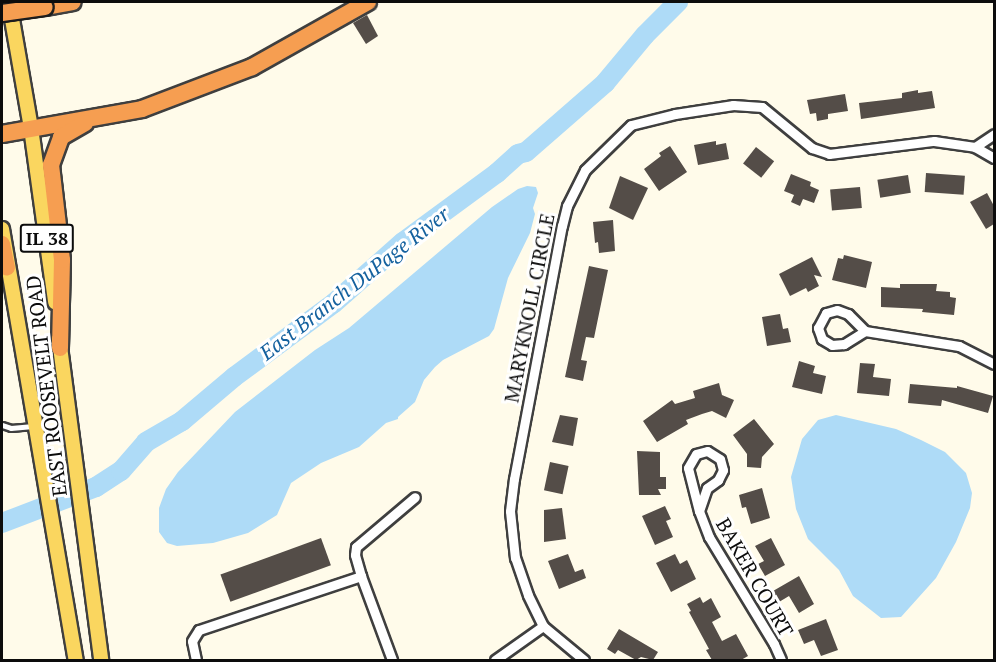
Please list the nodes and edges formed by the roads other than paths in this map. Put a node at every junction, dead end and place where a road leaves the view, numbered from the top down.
1 (9, 2) edge
2 (73, 2) edge
3 (368, 2) edge
4 (2, 13) edge
5 (93, 118) junction
6 (31, 128) junction
7 (2, 134) edge
8 (994, 134) edge
9 (975, 147) junction
10 (994, 158) edge
11 (2, 229) edge
12 (2, 244) edge
13 (8, 267) junction
14 (865, 331) junction
15 (60, 348) junction
16 (994, 364) edge
17 (2, 425) edge
18 (35, 426) junction
19 (415, 497) dead end
20 (699, 511) junction
21 (361, 576) junction
22 (543, 626) junction
23 (76, 660) edge
24 (101, 660) edge
25 (196, 660) edge
26 (392, 660) edge
27 (495, 660) edge
28 (584, 660) edge
29 (780, 660) edge

1 - 6 main road, EAST ROOSEVELT ROAD / IL 38
2 - 4 highway, bridge
3 - 5 highway
5 - 6 highway
5 - 15 highway
6 - 7 highway
6 - 15 main road, EAST ROOSEVELT ROAD / IL 38
8 - 9 street
9 - 10 street, MARYKNOLL CIRCLE
9 - 22 street, MARYKNOLL CIRCLE
11 - 13 main road, EAST ROOSEVELT ROAD / IL 38
12 - 13 highway
13 - 18 main road, EAST ROOSEVELT ROAD / IL 38
14 - 14 street
14 - 16 street
15 - 24 main road, EAST ROOSEVELT ROAD / IL 38
17 - 18 lane
18 - 23 main road, EAST ROOSEVELT ROAD / IL 38
19 - 21 street
20 - 20 street, BAKER COURT
20 - 29 street, BAKER COURT
21 - 25 street
21 - 26 street
22 - 27 street
22 - 28 street

